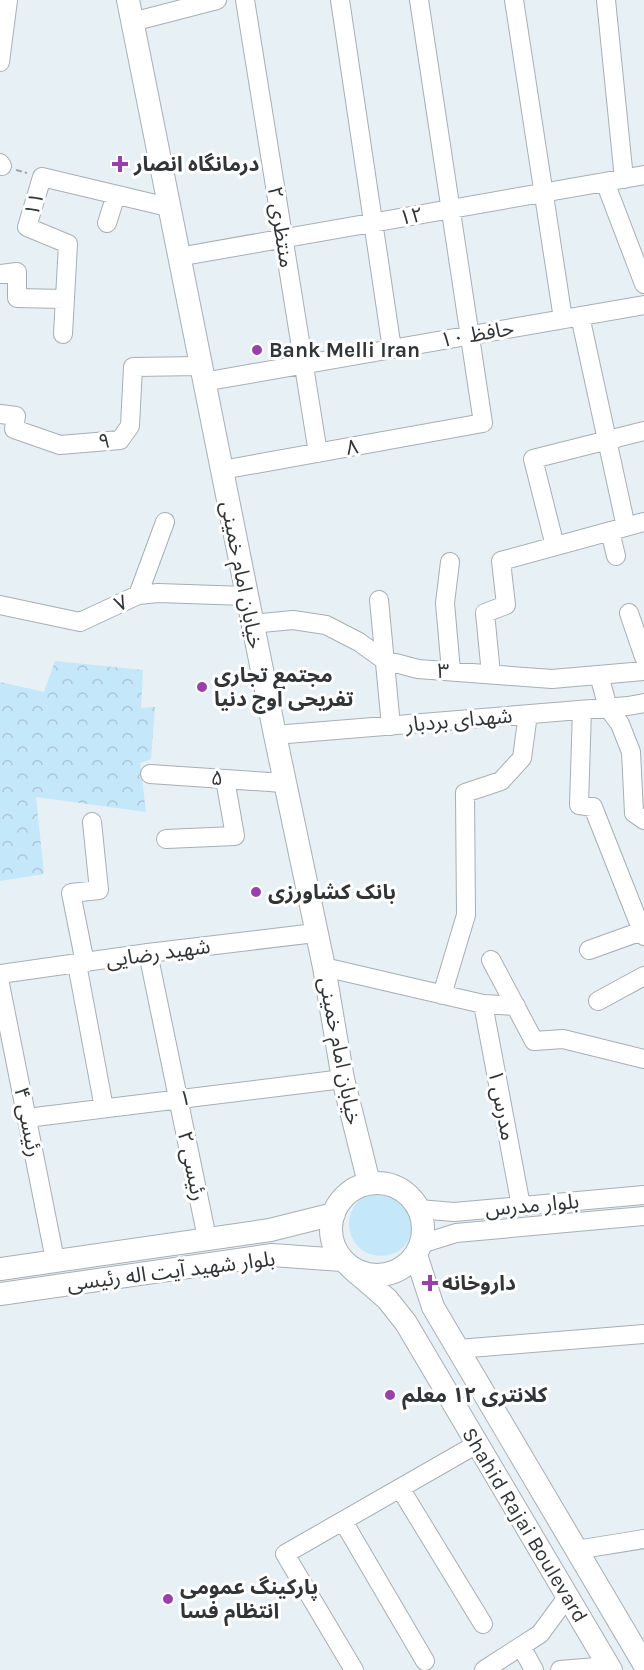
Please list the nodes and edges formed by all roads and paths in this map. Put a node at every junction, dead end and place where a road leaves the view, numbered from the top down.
1 (8, 0) edge
2 (217, 0) edge
3 (245, 0) edge
4 (340, 0) edge
5 (419, 0) edge
6 (514, 0) edge
7 (606, 0) edge
8 (130, 11) edge
9 (0, 62) edge
10 (1, 165) edge
11 (644, 175) edge
12 (42, 177) junction
13 (624, 178) junction
14 (605, 182) junction
15 (545, 192) junction
16 (116, 195) junction
17 (168, 207) junction
18 (451, 208) junction
19 (373, 222) junction
20 (107, 223) dead end
21 (283, 238) junction
22 (178, 257) junction
23 (0, 274) edge
24 (644, 284) edge
25 (64, 299) junction
26 (644, 304) edge
27 (572, 317) junction
28 (63, 334) dead end
29 (470, 335) junction
30 (392, 349) junction
31 (303, 365) junction
32 (202, 374) junction
33 (0, 414) edge
34 (644, 431) edge
35 (606, 440) junction
36 (318, 453) junction
37 (222, 470) junction
38 (165, 522) dead end
39 (644, 522) edge
40 (618, 529) junction
41 (555, 546) junction
42 (616, 556) dead end
43 (450, 562) dead end
44 (138, 595) junction
45 (246, 596) junction
46 (379, 600) dead end
47 (0, 605) edge
48 (629, 613) dead end
49 (252, 624) junction
50 (644, 657) edge
51 (384, 660) junction
52 (451, 671) junction
53 (644, 671) edge
54 (491, 674) junction
55 (600, 675) junction
56 (552, 679) junction
57 (644, 703) edge
58 (608, 708) junction
59 (582, 710) junction
60 (554, 712) junction
61 (528, 714) junction
62 (391, 726) junction
63 (274, 735) junction
64 (150, 774) dead end
65 (225, 779) junction
66 (284, 783) junction
67 (644, 820) edge
68 (92, 822) dead end
69 (166, 839) dead end
70 (315, 933) junction
71 (643, 934) edge
72 (589, 950) dead end
73 (148, 952) junction
74 (491, 960) dead end
75 (81, 964) junction
76 (324, 967) junction
77 (0, 974) edge
78 (644, 976) edge
79 (0, 984) edge
80 (442, 995) junction
81 (598, 1001) dead end
82 (483, 1004) junction
83 (516, 1006) junction
84 (643, 1063) edge
85 (343, 1079) junction
86 (177, 1099) junction
87 (104, 1108) junction
88 (27, 1118) junction
89 (369, 1184) junction
90 (644, 1195) edge
91 (521, 1206) junction
92 (419, 1209) junction
93 (334, 1214) junction
94 (644, 1216) edge
95 (207, 1238) junction
96 (418, 1250) junction
97 (55, 1260) junction
98 (347, 1264) junction
99 (0, 1269) edge
100 (0, 1294) edge
101 (644, 1334) edge
102 (458, 1349) junction
103 (505, 1429) junction
104 (477, 1444) junction
105 (400, 1488) junction
106 (343, 1521) junction
107 (644, 1539) edge
108 (576, 1550) junction
109 (568, 1596) junction
110 (483, 1624) dead end
111 (521, 1646) junction
112 (424, 1661) dead end
113 (644, 1664) edge
114 (610, 1668) edge
115 (354, 1670) edge
116 (484, 1670) edge
117 (534, 1670) edge
118 (560, 1670) edge

1 - 9 street
2 - 8 street
3 - 21 street, منتظری ۲
4 - 19 street
5 - 18 street
6 - 15 street
7 - 13 street
8 - 17 main road, خیابان امام خمینی
10 - 12 path
11 - 13 street, ۱۲
12 - 16 street, ۱۱
12 - 25 street, ۱۱
13 - 14 street, ۱۲
14 - 15 street, ۱۲
14 - 24 street
15 - 18 street, ۱۲
15 - 27 street
16 - 17 street, ۱۱
16 - 20 street
17 - 22 main road, خیابان امام خمینی
18 - 19 street, ۱۲
18 - 29 street
19 - 21 street, ۱۲
19 - 30 street
21 - 22 street, ۱۲
21 - 31 street, منتظری ۲
22 - 32 main road, خیابان امام خمینی
23 - 25 street
25 - 28 street, ۱۱
26 - 27 street, حافظ ۱۰
27 - 29 street, حافظ ۱۰
27 - 35 street
29 - 30 street, حافظ ۱۰
29 - 36 street, ۸
30 - 31 street, حافظ ۱۰
31 - 32 street, حافظ ۱۰
31 - 36 street, منتظری ۲
32 - 33 street, ۹
32 - 37 main road, خیابان امام خمینی
34 - 35 street
35 - 40 street
35 - 41 street
36 - 37 street, ۸
37 - 45 main road, خیابان امام خمینی
38 - 44 street
39 - 40 street
40 - 41 street
40 - 42 street
41 - 54 street
43 - 52 street
44 - 45 street, ۷
44 - 47 street, ۷
45 - 49 main road, خیابان امام خمینی
46 - 51 street
48 - 50 street
49 - 51 street, ۳
49 - 63 main road, خیابان امام خمینی
51 - 52 street, ۳
51 - 62 street
52 - 54 street, ۳
53 - 55 street, ۳
54 - 56 street, ۳
55 - 56 street, ۳
55 - 58 street
56 - 60 street
57 - 58 street, شهدای بردبار
58 - 59 street, شهدای بردبار
58 - 67 street
59 - 60 street, شهدای بردبار
59 - 71 street
60 - 61 street, شهدای بردبار
61 - 62 street, شهدای بردبار
61 - 80 street
62 - 63 street, شهدای بردبار
63 - 66 main road, خیابان امام خمینی
64 - 65 street, ۵
65 - 66 street, ۵
65 - 69 street
66 - 70 main road, خیابان امام خمینی
68 - 75 street
70 - 73 street, شهید رضایی
70 - 76 main road, خیابان امام خمینی
71 - 72 street
73 - 75 street, شهید رضایی
73 - 86 street, رئیسی ۲
74 - 83 street
75 - 77 street, شهید رضایی
75 - 87 street
76 - 80 street
76 - 85 main road, خیابان امام خمینی
78 - 81 street
79 - 88 street, رئیسی ۴
80 - 82 street
82 - 83 street
82 - 91 street, مدرس ۱
83 - 84 street
85 - 86 street, ۱
85 - 89 main road, خیابان امام خمینی
86 - 87 street, ۱
86 - 95 street, رئیسی ۲
87 - 88 street, ۱
88 - 97 street, رئیسی ۴
89 - 92 main road
89 - 93 main road
90 - 91 street, بلوار مدرس
91 - 92 street, بلوار مدرس
92 - 96 main road
93 - 95 main road, بلوار شهید آیت اله رئیسی
93 - 98 main road
94 - 96 street, بلوار مدرس
95 - 97 main road, بلوار شهید آیت اله رئیسی
96 - 98 main road
96 - 102 main road, Shahid Rajai Boulevard
97 - 99 main road, بلوار شهید آیت اله رئیسی
98 - 100 main road, بلوار شهید آیت اله رئیسی
98 - 104 main road, Shahid Rajai Boulevard
101 - 102 street
102 - 103 main road, Shahid Rajai Boulevard
103 - 104 main road
103 - 108 main road, Shahid Rajai Boulevard
104 - 105 street
104 - 109 main road, Shahid Rajai Boulevard
105 - 106 street
105 - 110 street
106 - 112 street
106 - 115 street
107 - 108 street
108 - 113 main road, Shahid Rajai Boulevard
109 - 111 street
109 - 114 main road, Shahid Rajai Boulevard
111 - 116 street
111 - 117 street
114 - 118 street

